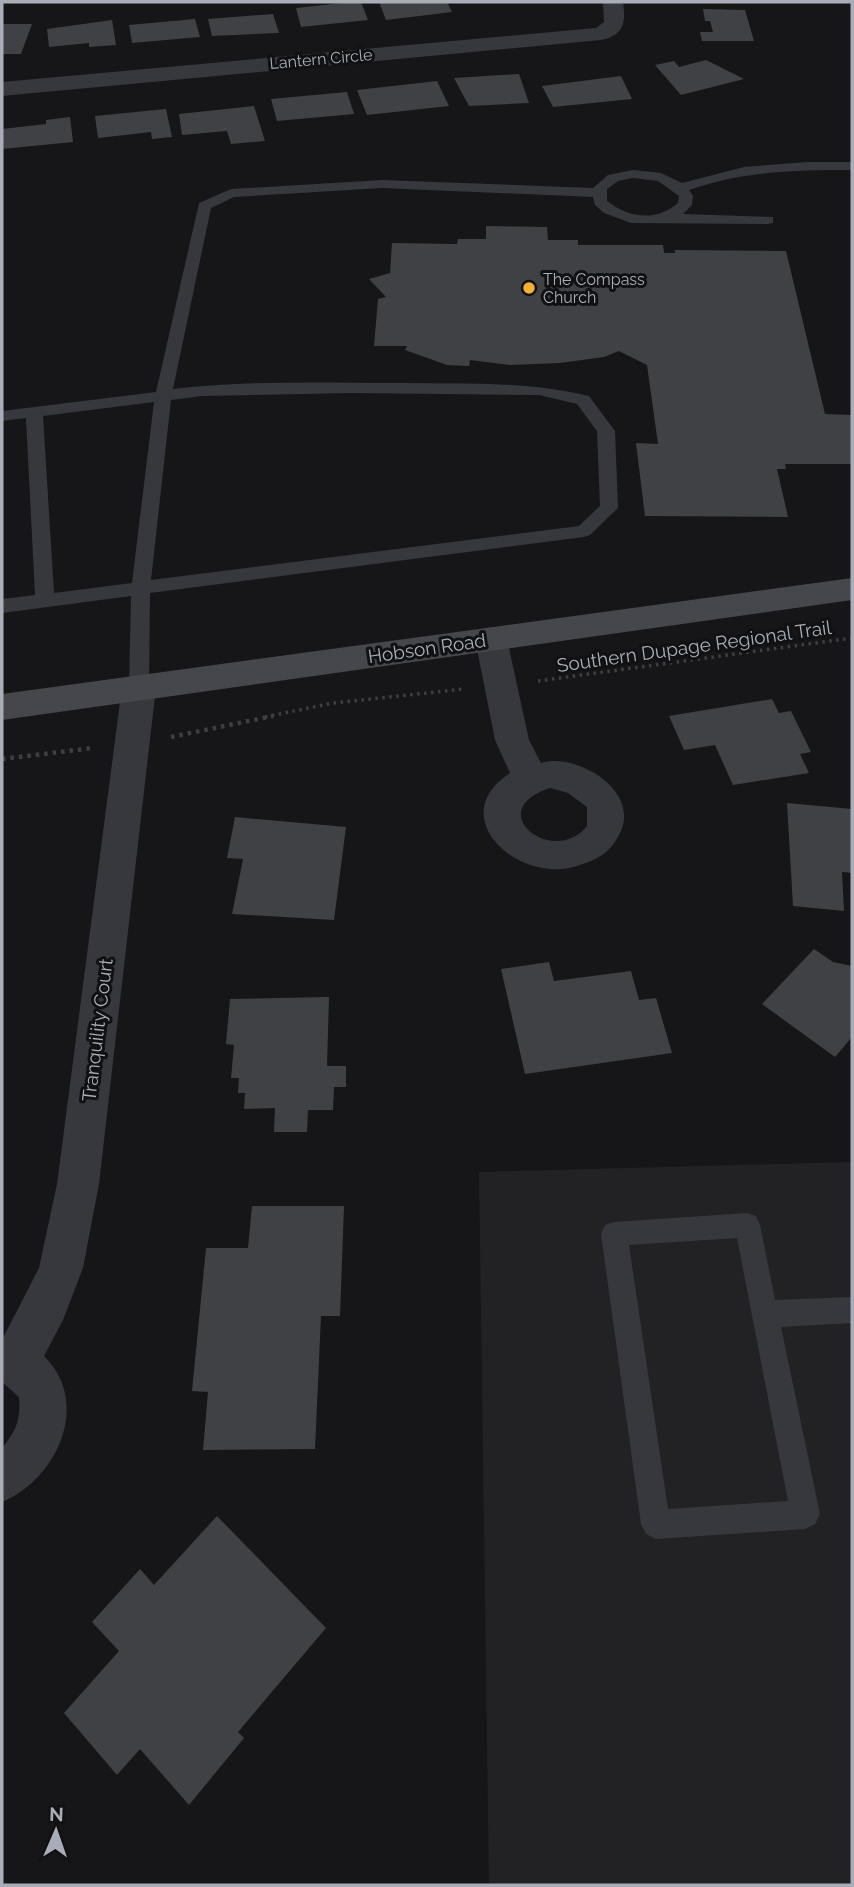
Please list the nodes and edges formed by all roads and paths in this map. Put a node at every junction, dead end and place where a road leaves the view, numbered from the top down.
1 (613, 2) edge
2 (2, 89) edge
3 (852, 166) edge
4 (681, 188) junction
5 (598, 193) junction
6 (667, 218) junction
7 (768, 220) dead end
8 (163, 397) junction
9 (34, 412) junction
10 (2, 416) edge
11 (141, 588) junction
12 (852, 589) edge
13 (45, 600) junction
14 (2, 606) edge
15 (852, 638) edge
16 (491, 639) junction
17 (539, 681) dead end
18 (139, 687) junction
19 (452, 690) dead end
20 (2, 707) edge
21 (159, 740) dead end
22 (86, 749) dead end
23 (2, 758) edge
24 (530, 777) dead end
25 (852, 1310) edge
26 (765, 1314) junction
27 (8, 1360) edge
28 (2, 1478) edge

1 - 2 street, Lantern Circle
3 - 4 lane
4 - 5 lane
4 - 6 lane
5 - 6 lane
5 - 8 lane
6 - 7 lane
8 - 9 lane
8 - 11 lane
8 - 11 lane
9 - 10 lane
9 - 13 lane
11 - 13 lane
11 - 18 lane
12 - 16 main road, Hobson Road
13 - 14 lane
15 - 17 path, Southern Dupage Regional Trail
16 - 18 main road, Hobson Road
16 - 24 street
18 - 20 main road, Hobson Road
18 - 27 street, Tranquility Court
19 - 21 path
22 - 23 path
25 - 26 lane
26 - 26 lane
27 - 28 street, Tranquility Court

